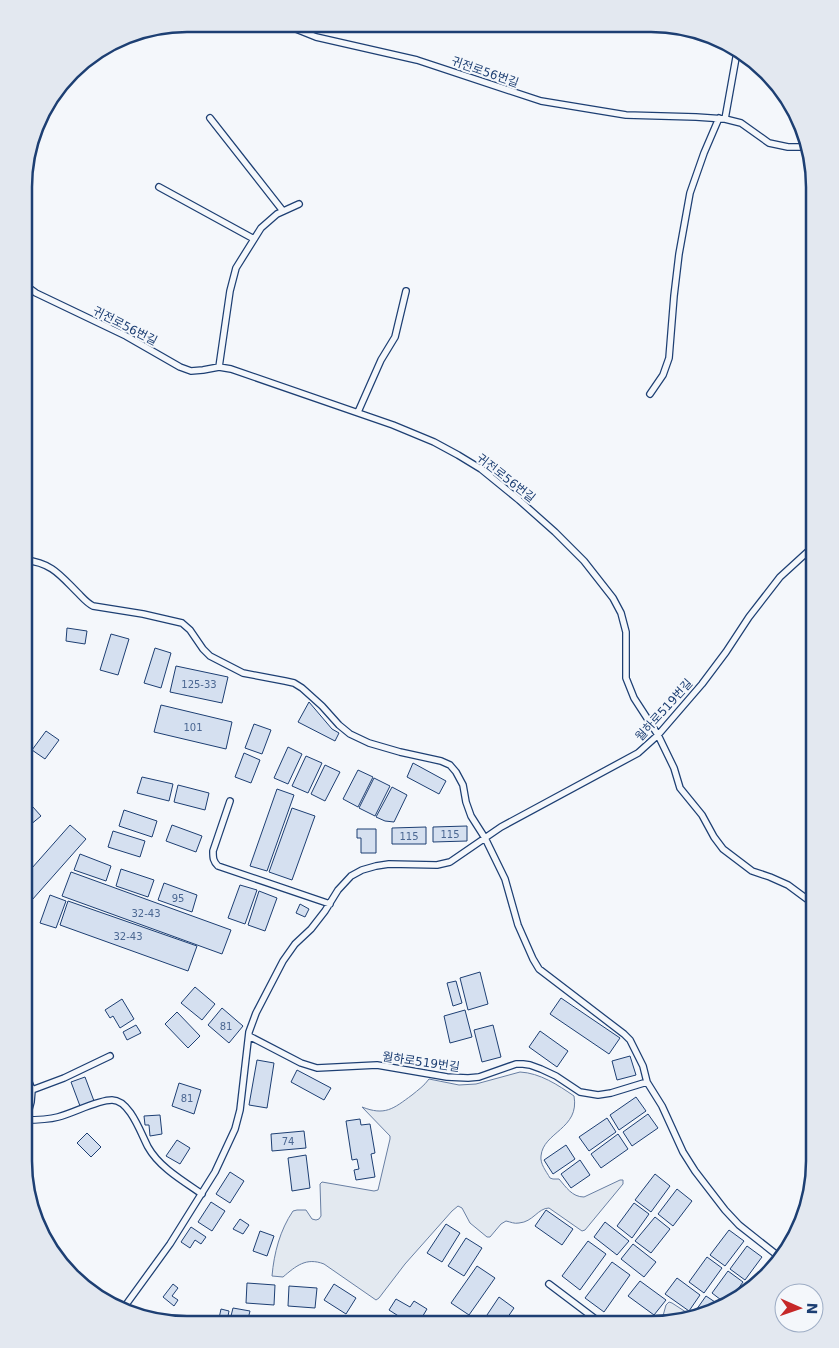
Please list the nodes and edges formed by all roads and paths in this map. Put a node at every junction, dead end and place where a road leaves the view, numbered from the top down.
1 (307, 33) edge
2 (736, 57) edge
3 (210, 118) dead end
4 (722, 118) junction
5 (801, 147) edge
6 (159, 187) dead end
7 (298, 204) dead end
8 (283, 211) junction
9 (254, 239) junction
10 (33, 290) edge
11 (406, 291) dead end
12 (218, 367) junction
13 (650, 394) dead end
14 (358, 412) junction
15 (806, 553) edge
16 (33, 561) edge
17 (658, 735) junction
18 (230, 801) dead end
19 (485, 838) junction
20 (806, 898) edge
21 (330, 904) junction
22 (249, 1036) junction
23 (110, 1056) dead end
24 (647, 1082) junction
25 (33, 1090) edge
26 (33, 1120) edge
27 (202, 1194) junction
28 (776, 1254) edge
29 (549, 1284) dead end
30 (127, 1303) edge
31 (591, 1316) edge

1 - 4 lane, 귀전로56번길
2 - 4 lane
3 - 8 lane
4 - 5 lane, 귀전로56번길
4 - 13 lane
6 - 9 lane
7 - 8 lane
8 - 9 lane
9 - 12 lane
10 - 12 lane, 귀전로56번길
11 - 14 lane
12 - 14 lane, 귀전로56번길
14 - 17 lane, 귀전로56번길
15 - 17 lane, 월하로519번길
16 - 19 lane
17 - 19 lane, 월하로519번길
17 - 20 lane, 귀전로56번길
18 - 21 lane
19 - 21 lane, 월하로519번길
19 - 24 lane
21 - 22 lane, 월하로519번길
22 - 24 lane, 월하로519번길
22 - 27 lane, 월하로519번길
23 - 25 lane
24 - 28 lane
26 - 27 lane
27 - 30 lane, 월하로519번길
29 - 31 lane

